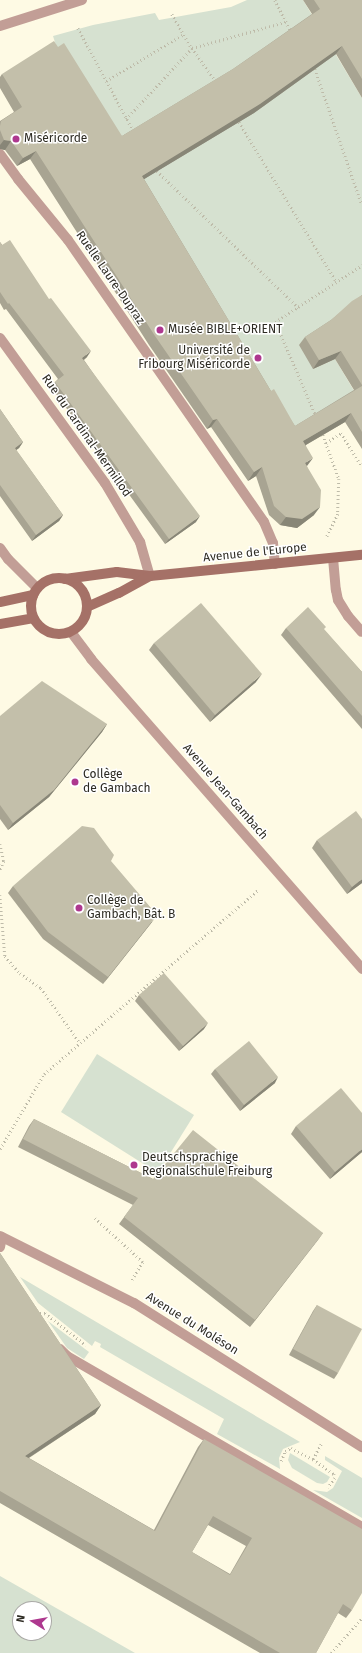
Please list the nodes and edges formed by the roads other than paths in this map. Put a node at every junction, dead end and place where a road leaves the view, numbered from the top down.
1 (82, 0) edge
2 (0, 26) edge
3 (0, 154) edge
4 (0, 338) edge
5 (0, 548) edge
6 (362, 555) edge
7 (333, 558) junction
8 (275, 564) junction
9 (150, 576) junction
10 (65, 579) junction
11 (35, 592) junction
12 (0, 602) edge
13 (87, 607) junction
14 (33, 618) junction
15 (0, 624) edge
16 (71, 632) junction
17 (362, 632) edge
18 (362, 969) edge
19 (1, 1240) edge
20 (53, 1340) edge
21 (362, 1447) edge
22 (362, 1527) edge

1 - 2 street
3 - 8 street, Ruelle Laure-Dupraz
4 - 9 street, Rue du Cardinal-Mermillod
5 - 11 street
6 - 7 main road, Avenue de l'Europe
7 - 8 main road, Avenue de l'Europe
7 - 17 street
8 - 9 main road, Avenue de l'Europe
9 - 10 main road, Avenue de l'Europe
9 - 13 main road, Avenue de l'Europe
10 - 11 main road
10 - 13 main road
11 - 12 main road
11 - 14 main road
13 - 16 main road
14 - 15 main road
14 - 16 main road
16 - 18 street, Avenue Jean-Gambach
19 - 21 street, Avenue du Moléson
20 - 22 street

